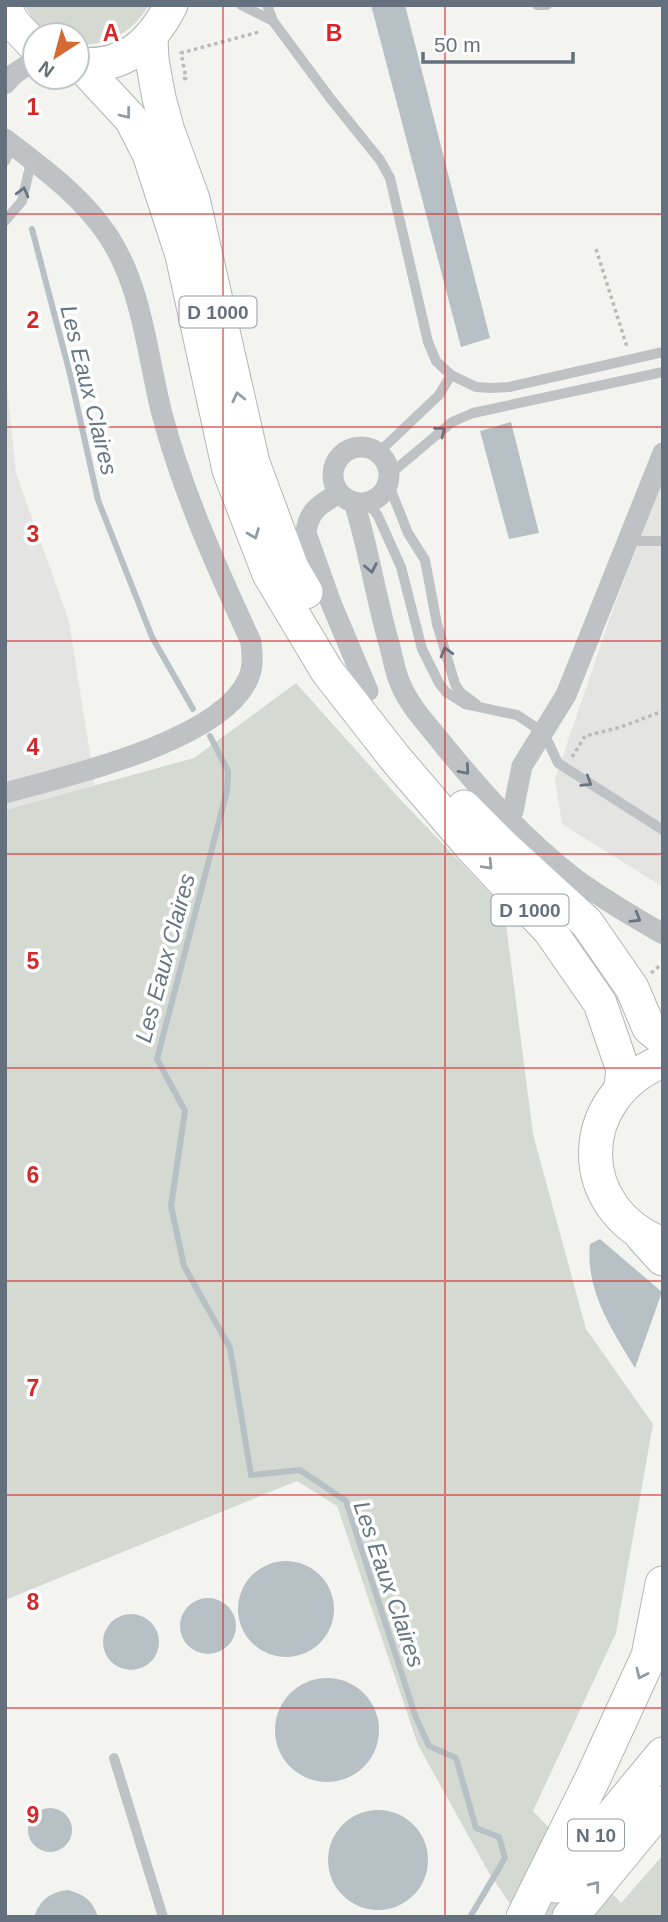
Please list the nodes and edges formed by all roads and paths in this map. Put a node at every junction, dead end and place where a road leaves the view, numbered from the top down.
1 (241, 5) edge
2 (267, 5) edge
3 (537, 5) edge
4 (547, 5) edge
5 (5, 10) edge
6 (168, 18) edge
7 (273, 21) junction
8 (21, 31) edge
9 (91, 64) edge
10 (21, 69) edge
11 (91, 77) edge
12 (5, 84) edge
13 (156, 85) junction
14 (7, 145) edge
15 (32, 158) junction
16 (5, 221) edge
17 (596, 248) dead end
18 (627, 349) dead end
19 (663, 352) edge
20 (663, 372) edge
21 (451, 375) junction
22 (378, 453) junction
23 (663, 453) edge
24 (389, 479) junction
25 (354, 499) junction
26 (628, 541) junction
27 (663, 541) edge
28 (368, 691) junction
29 (481, 707) junction
30 (663, 711) edge
31 (544, 733) junction
32 (565, 768) junction
33 (5, 793) edge
34 (509, 818) junction
35 (663, 830) edge
36 (663, 934) edge
37 (663, 1039) edge
38 (663, 1060) edge
39 (621, 1086) junction
40 (656, 1246) edge
41 (663, 1584) edge
42 (663, 1755) edge
43 (114, 1758) dead end
44 (663, 1804) edge
45 (163, 1917) edge
46 (524, 1917) edge
47 (531, 1917) edge
48 (570, 1917) edge

1 - 7 lane
2 - 7 lane
3 - 4 lane
5 - 8 main road
6 - 9 main road
6 - 13 main road, D 1000
7 - 13 path
7 - 21 lane
10 - 12 street
11 -> 39 main road, D 1000
28 -> 13 main road, D 1000
14 - 15 street
16 -> 15 lane
15 - 33 street
17 - 18 path
19 - 21 lane
24 -> 20 lane
21 - 22 lane
22 - 24 street
22 - 25 street
23 - 26 street
24 - 25 street
29 -> 24 lane
25 - 28 street
25 - 29 lane
25 -> 34 street
26 - 27 lane
26 - 31 street
28 - 37 main road, D 1000
29 - 31 lane
30 - 32 path
31 - 32 lane
31 - 34 street
32 -> 35 lane
34 -> 36 street
38 - 39 main road
39 - 40 main road
41 -> 46 highway
42 - 47 highway, N 10
43 - 45 lane
48 -> 44 highway, N 10

